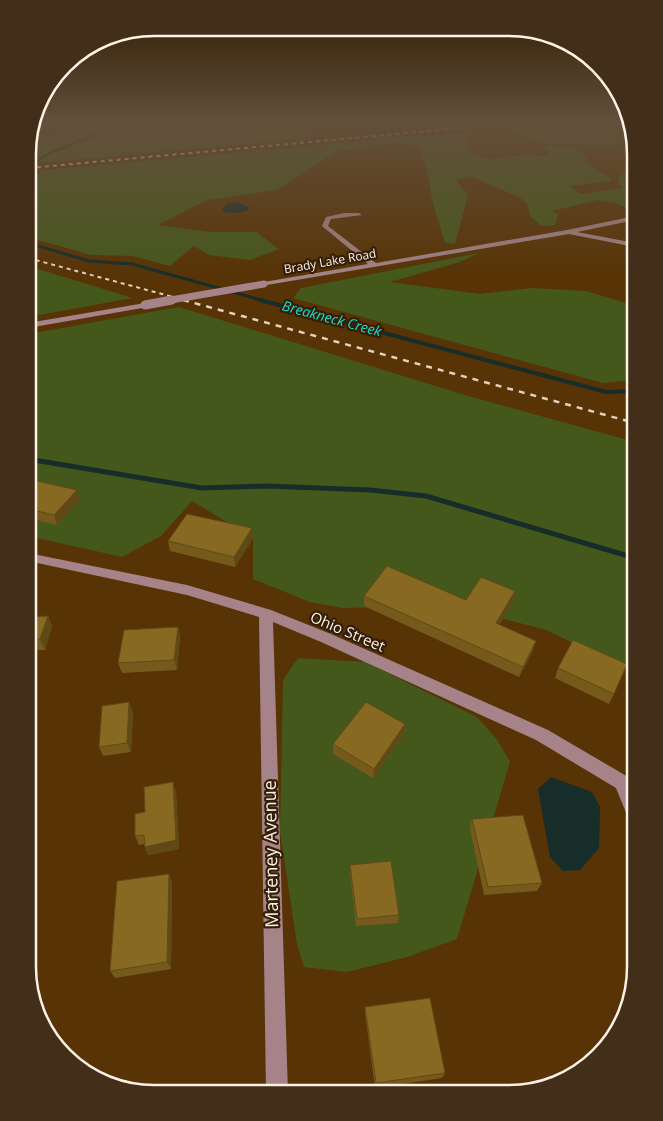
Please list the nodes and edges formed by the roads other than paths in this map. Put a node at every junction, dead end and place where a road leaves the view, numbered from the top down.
1 (359, 215) dead end
2 (627, 220) edge
3 (567, 232) junction
4 (627, 243) edge
5 (374, 265) junction
6 (36, 325) edge
7 (36, 559) edge
8 (266, 614) junction
9 (626, 783) edge
10 (276, 1085) edge

1 - 5 street
2 - 3 street, Brady Lake Road
3 - 4 street
3 - 5 street, Brady Lake Road
5 - 6 street, Brady Lake Road, bridge
7 - 8 street, Ohio Street
8 - 9 street, Ohio Street
8 - 10 street, Marteney Avenue

